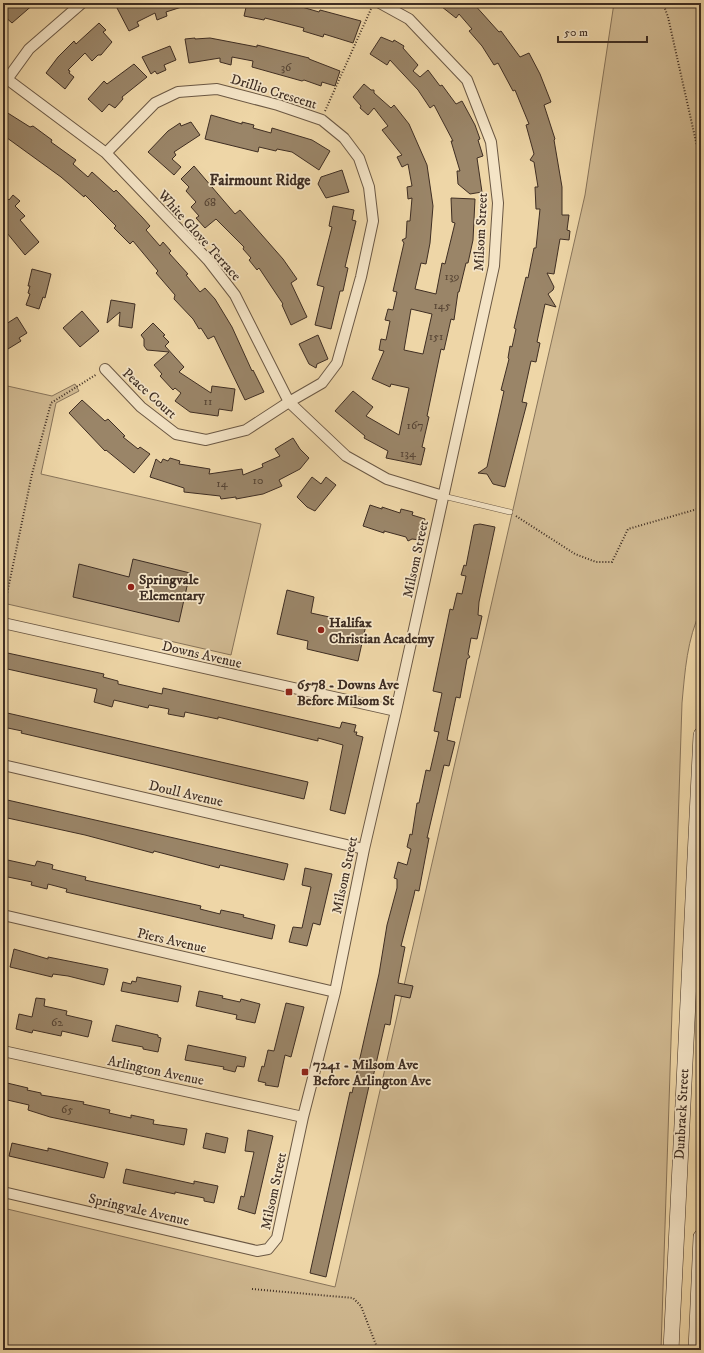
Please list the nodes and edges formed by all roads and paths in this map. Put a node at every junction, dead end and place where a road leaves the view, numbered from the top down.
1 (82, 3) edge
2 (374, 3) edge
3 (380, 3) edge
4 (663, 3) edge
5 (6, 77) edge
6 (322, 120) junction
7 (106, 154) junction
8 (701, 164) edge
9 (105, 369) joint
10 (289, 402) junction
11 (443, 496) junction
12 (701, 508) edge
13 (510, 512) joint
14 (3, 614) edge
15 (3, 623) edge
16 (396, 711) junction
17 (701, 735) edge
18 (3, 765) edge
19 (364, 849) junction
20 (3, 915) edge
21 (335, 992) junction
22 (3, 1051) edge
23 (303, 1117) junction
24 (3, 1192) edge
25 (701, 1236) edge
26 (268, 1249) joint
27 (252, 1289) dead end
28 (378, 1350) edge
29 (670, 1350) edge
30 (696, 1350) edge

1 - 5 street
2 - 6 path
3 - 11 street, Milsom Street
4 - 8 path
5 - 7 street, White Glove Terrace
6 - 7 street, Drillio Crescent
6 - 10 street, Drillio Crescent
7 - 10 street, White Glove Terrace
9 - 10 street, Peace Court
9 - 14 path
10 - 11 street, White Glove Terrace
11 - 13 lane
11 - 16 street, Milsom Street
12 - 13 path
15 - 16 street, Downs Avenue
16 - 19 street, Milsom Street
17 - 29 main road, Dunbrack Street
18 - 19 street, Doull Avenue
19 - 21 street, Milsom Street
20 - 21 street, Piers Avenue
21 - 23 street, Milsom Street
22 - 23 street, Arlington Avenue
23 - 26 street, Milsom Street
24 - 26 street, Springvale Avenue
25 - 30 main road
27 - 28 path

